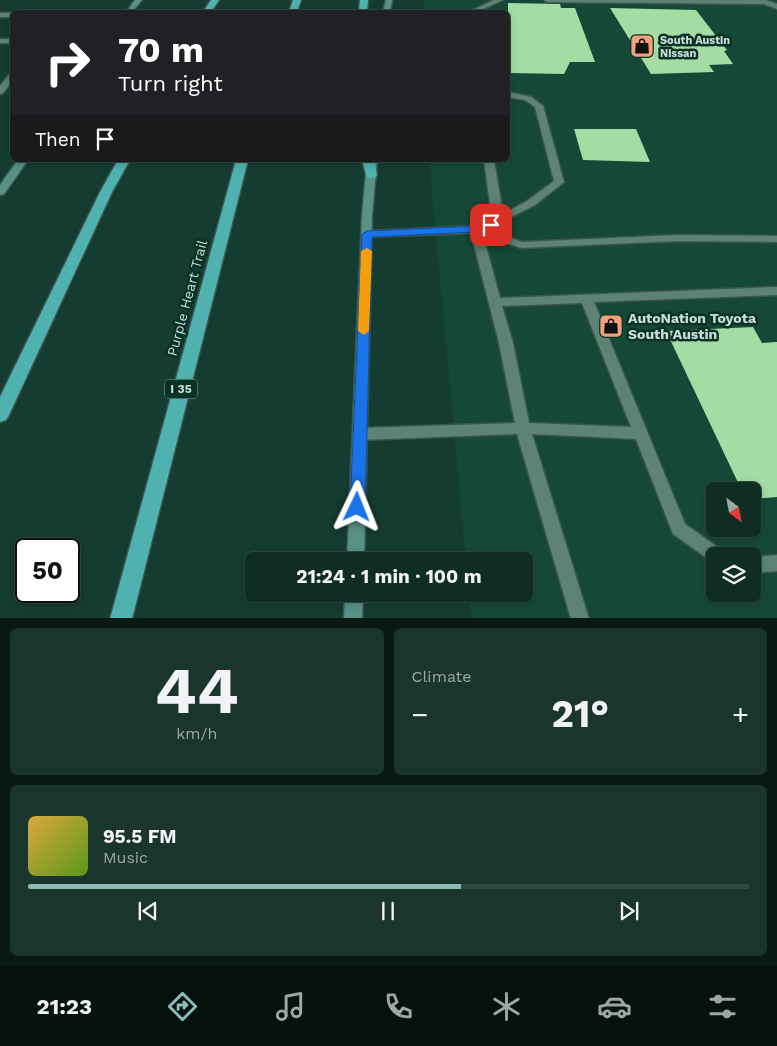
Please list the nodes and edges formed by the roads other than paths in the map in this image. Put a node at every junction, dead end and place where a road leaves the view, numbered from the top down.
1 (139, 0) edge
2 (500, 0) edge
3 (547, 0) edge
4 (623, 1) edge
5 (777, 6) edge
6 (131, 10) edge
7 (477, 10) edge
8 (10, 78) edge
9 (0, 91) edge
10 (510, 95) edge
11 (22, 162) edge
12 (123, 162) edge
13 (241, 162) edge
14 (368, 162) edge
15 (372, 162) edge
16 (489, 162) edge
17 (371, 175) junction
18 (0, 192) edge
19 (498, 220) junction
20 (476, 229) junction
21 (367, 234) junction
22 (777, 239) edge
23 (777, 291) edge
24 (587, 299) junction
25 (495, 302) junction
26 (0, 414) edge
27 (523, 428) junction
28 (640, 433) junction
29 (360, 434) junction
30 (706, 548) edge
31 (355, 552) edge
32 (777, 563) edge
33 (761, 564) edge
34 (354, 602) edge
35 (121, 618) edge
36 (354, 618) edge
37 (580, 618) edge

1 - 6 main road
2 - 7 street
3 - 4 street
4 - 5 street
8 - 9 street
10 - 19 street
11 - 18 main road
12 - 26 highway
13 - 35 highway, Purple Heart Trail / I 35
14 - 17 highway
15 - 17 main road
16 - 19 street
17 - 21 main road
19 - 20 street
20 - 21 street
20 - 22 street
20 - 25 street
21 - 29 main road
23 - 24 street
24 - 25 street
24 - 28 street
25 - 27 street
27 - 28 street
27 - 29 street
27 - 37 street
28 - 30 street
29 - 31 main road
32 - 33 street
34 - 36 main road

